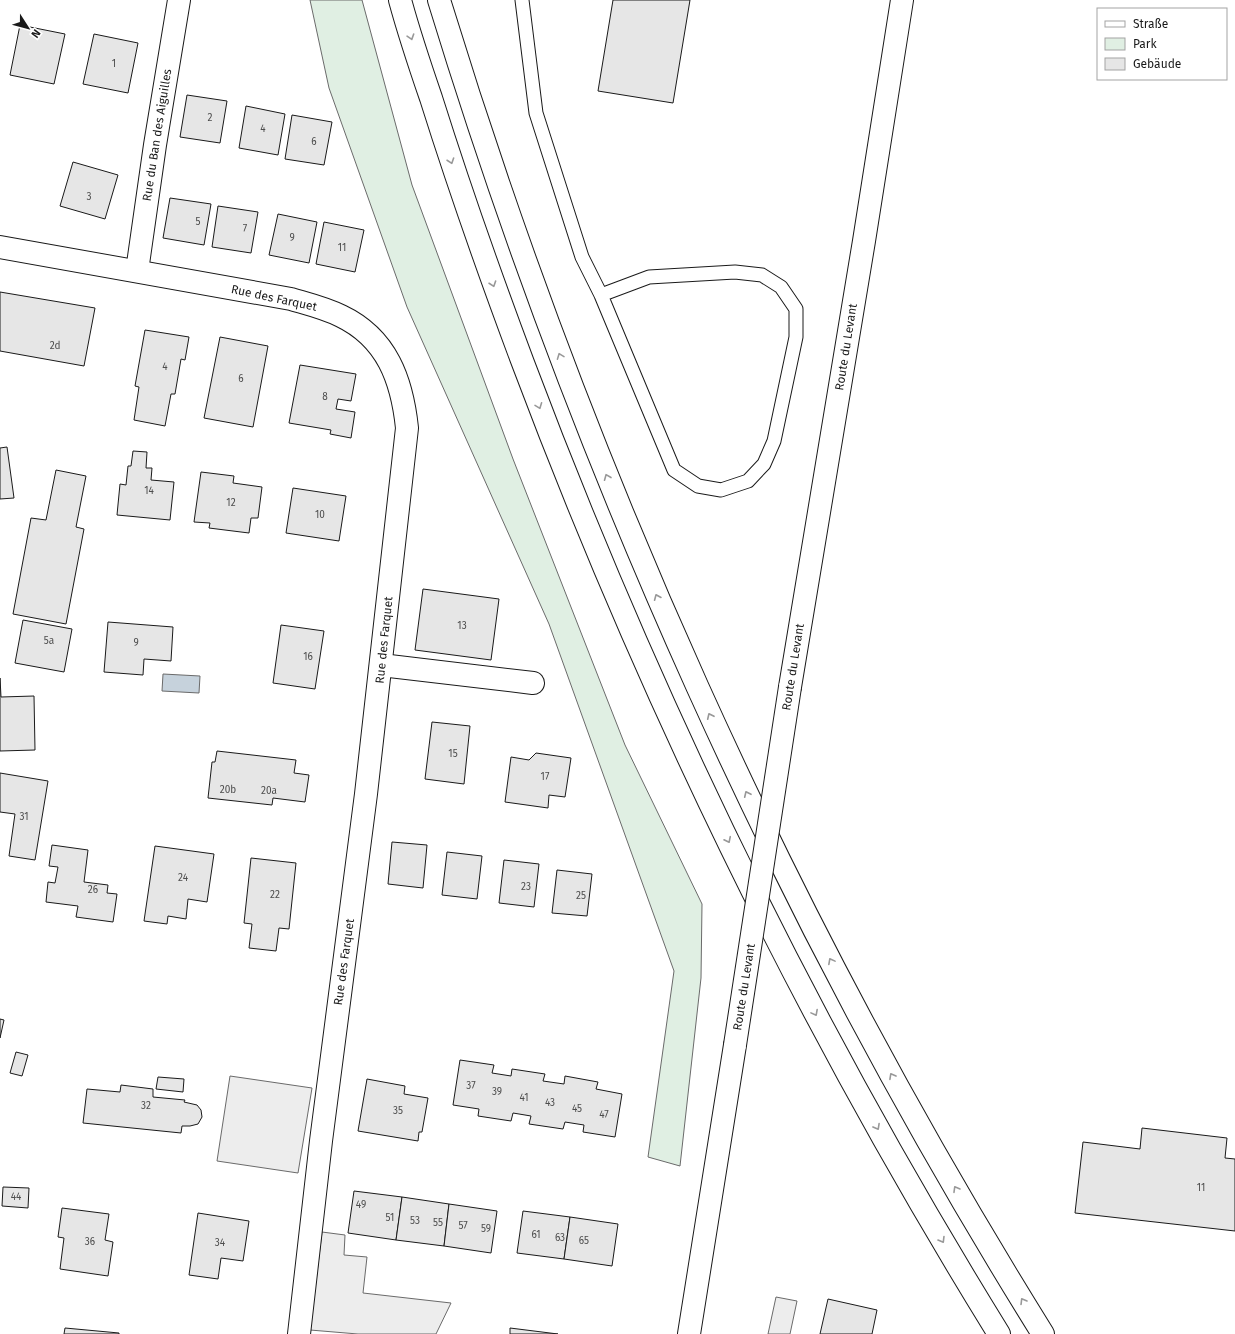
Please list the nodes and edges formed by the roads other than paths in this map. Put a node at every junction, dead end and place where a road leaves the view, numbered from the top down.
1 (179, 0) edge
2 (400, 0) edge
3 (439, 0) edge
4 (522, 0) edge
5 (902, 0) edge
6 (0, 247) edge
7 (137, 271) junction
8 (601, 295) junction
9 (381, 665) junction
10 (534, 683) dead end
11 (299, 1334) edge
12 (689, 1334) edge
13 (999, 1334) edge
14 (1043, 1334) edge

1 - 7 main road, Rue du Ban des Aiguilles
2 -> 13 main road
14 -> 3 main road
4 - 8 lane
5 - 12 main road, Route du Levant, bridge
6 - 7 main road, Rue des Farquet
7 - 9 main road, Rue des Farquet
8 - 8 lane
9 - 10 main road
9 - 11 main road, Rue des Farquet

